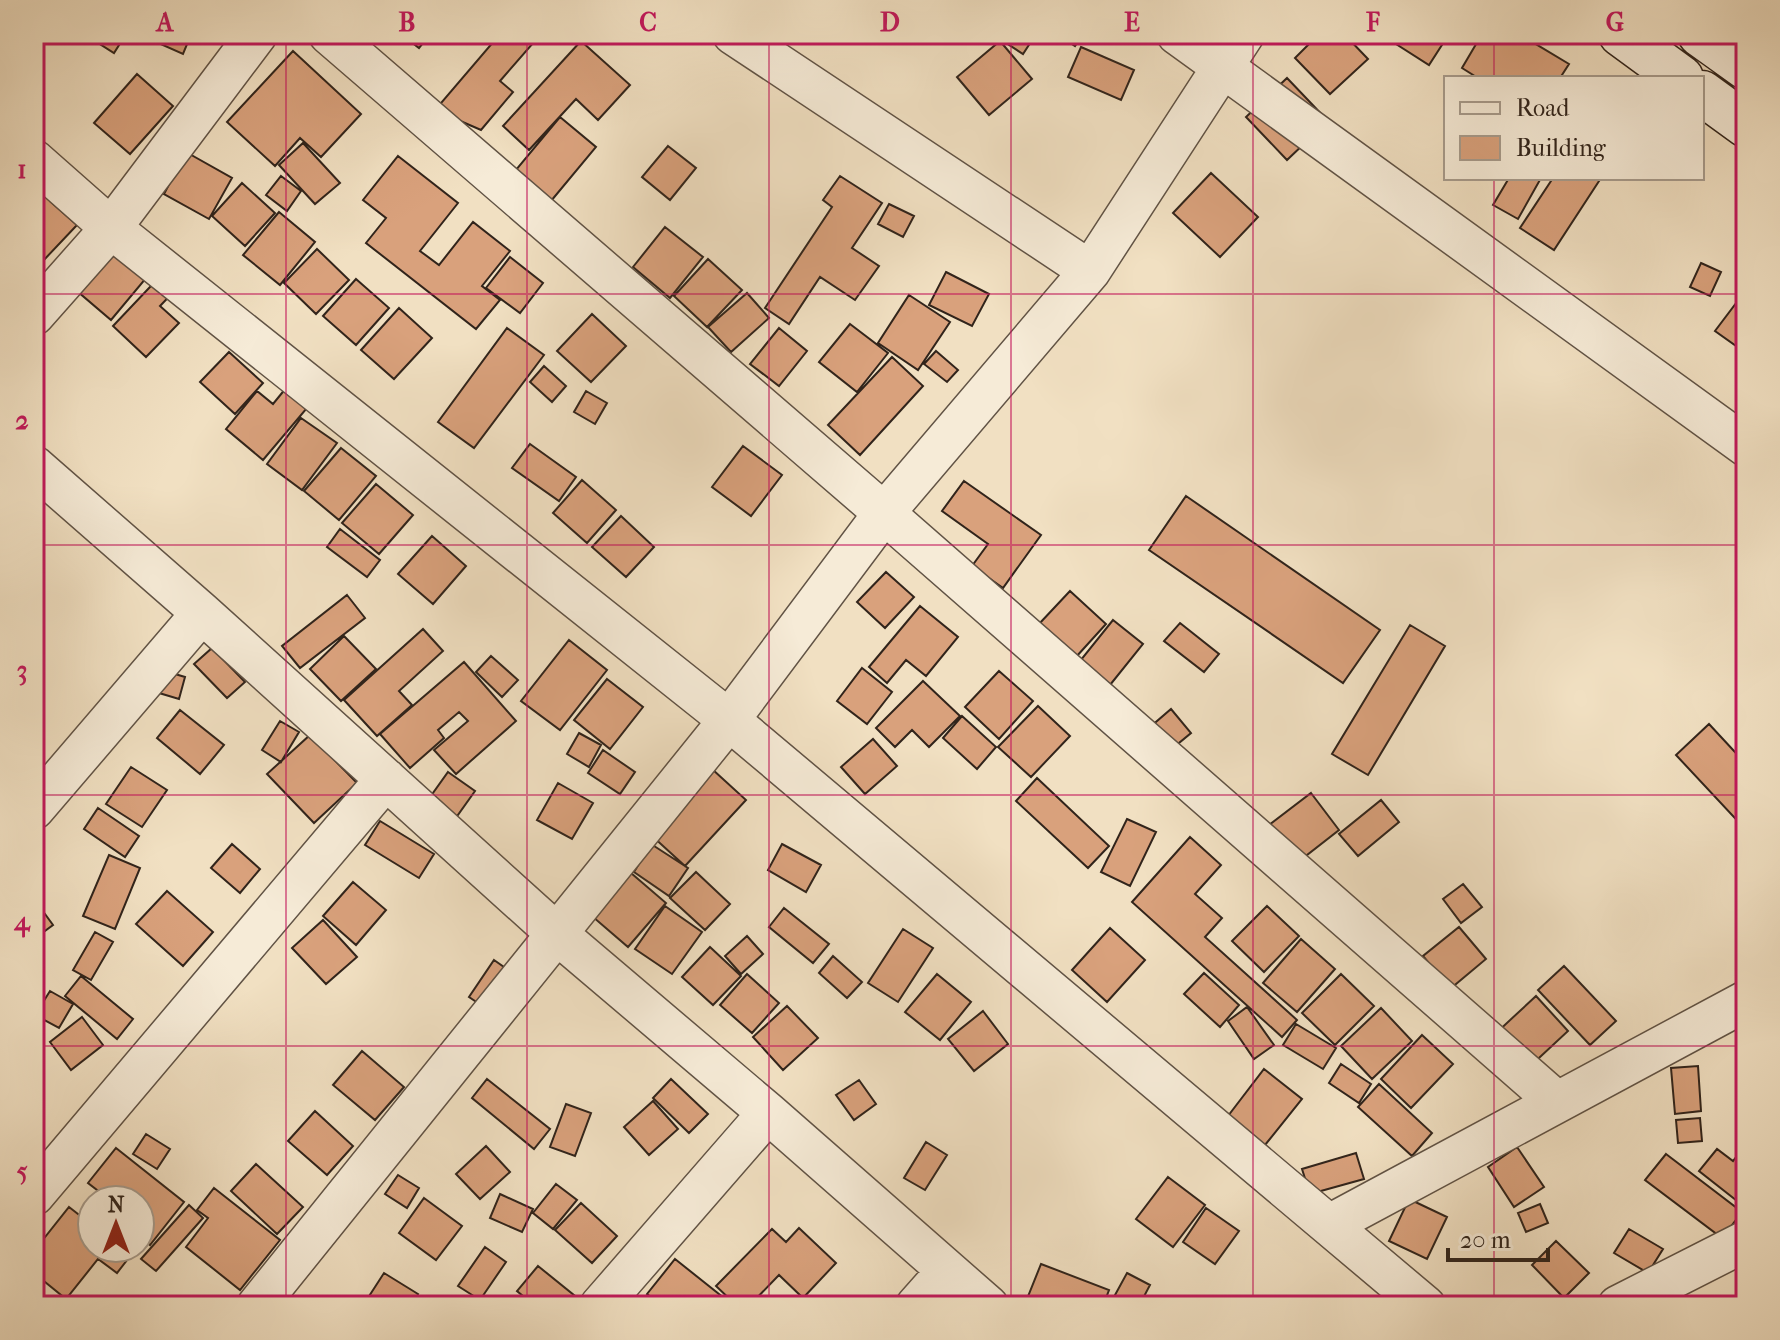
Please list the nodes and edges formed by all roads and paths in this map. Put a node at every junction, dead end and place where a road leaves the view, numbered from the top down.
1 (257, 34) edge
2 (329, 34) edge
3 (733, 34) edge
4 (1177, 34) edge
5 (1244, 34) edge
6 (1621, 34) edge
7 (1223, 68) junction
8 (1678, 76) edge
9 (1704, 94) edge
10 (1746, 125) edge
11 (34, 160) edge
12 (111, 228) junction
13 (1090, 271) junction
14 (34, 315) edge
15 (1746, 446) edge
16 (34, 466) edge
17 (884, 513) junction
18 (202, 613) junction
19 (729, 720) junction
20 (386, 779) junction
21 (34, 809) edge
22 (556, 933) junction
23 (1746, 1001) edge
24 (1557, 1102) junction
25 (768, 1113) junction
26 (34, 1195) edge
27 (1329, 1225) junction
28 (1744, 1245) edge
29 (947, 1271) junction
30 (257, 1306) edge
31 (600, 1306) edge
32 (916, 1306) edge
33 (988, 1306) edge
34 (1425, 1306) edge
35 (1618, 1306) edge

1 - 12 street
2 - 17 street
3 - 13 street
4 - 7 street
5 - 7 street
6 - 8 street
7 - 13 street
7 - 15 street
9 - 10 street
11 - 12 street
12 - 14 street
12 - 19 street
13 - 17 street
16 - 18 street
17 - 19 street
17 - 24 street
18 - 20 street
18 - 21 street
19 - 22 street
19 - 27 street
20 - 22 street
20 - 26 street
22 - 25 street
22 - 30 street
23 - 24 street
24 - 27 street
25 - 29 street
25 - 31 street
27 - 34 street
28 - 35 street
29 - 32 street
29 - 33 street

